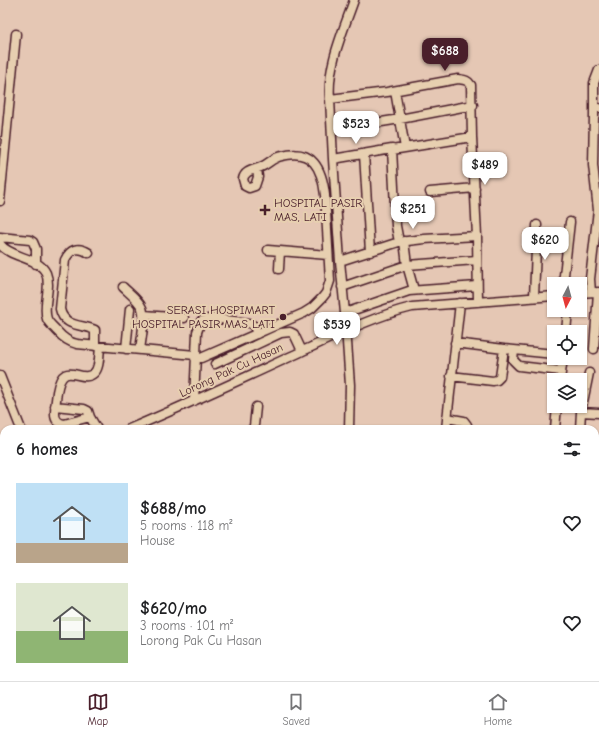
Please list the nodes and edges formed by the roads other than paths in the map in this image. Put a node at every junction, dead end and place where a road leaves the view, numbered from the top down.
1 (354, 0) edge
2 (16, 34) dead end
3 (599, 70) edge
4 (395, 91) junction
5 (330, 99) junction
6 (472, 105) junction
7 (597, 108) edge
8 (400, 119) junction
9 (332, 130) junction
10 (472, 137) junction
11 (404, 148) junction
12 (392, 150) junction
13 (364, 154) junction
14 (333, 159) junction
15 (257, 169) dead end
16 (1, 171) edge
17 (475, 188) junction
18 (430, 192) dead end
19 (0, 201) edge
20 (570, 222) dead end
21 (537, 225) dead end
22 (477, 236) junction
23 (0, 237) edge
24 (22, 239) junction
25 (401, 242) junction
26 (0, 244) edge
27 (268, 250) dead end
28 (0, 251) edge
29 (280, 251) junction
30 (9, 252) junction
31 (370, 252) junction
32 (89, 253) dead end
33 (328, 255) junction
34 (477, 260) junction
35 (340, 261) junction
36 (36, 264) junction
37 (407, 265) junction
38 (279, 269) dead end
39 (564, 277) edge
40 (477, 286) junction
41 (123, 287) dead end
42 (342, 287) junction
43 (414, 290) junction
44 (596, 292) edge
45 (547, 296) edge
46 (534, 297) junction
47 (478, 302) junction
48 (460, 303) junction
49 (130, 309) dead end
50 (345, 313) junction
51 (144, 315) junction
52 (184, 318) dead end
53 (347, 331) junction
54 (257, 334) junction
55 (455, 344) junction
56 (97, 346) junction
57 (126, 349) junction
58 (504, 349) junction
59 (594, 349) dead end
60 (140, 350) junction
61 (514, 350) junction
62 (302, 351) junction
63 (547, 353) edge
64 (195, 357) junction
65 (215, 364) dead end
66 (549, 373) edge
67 (589, 373) dead end
68 (0, 376) edge
69 (451, 376) junction
70 (587, 383) edge
71 (194, 401) junction
72 (55, 406) junction
73 (256, 406) dead end
74 (587, 412) edge
75 (557, 413) edge
76 (581, 413) edge
77 (599, 413) edge
78 (90, 417) junction
79 (447, 418) junction
80 (19, 425) edge
81 (95, 425) edge
82 (138, 425) edge
83 (254, 425) edge
84 (349, 425) edge
85 (446, 425) edge
86 (467, 425) edge
87 (556, 425) edge
88 (580, 425) edge

1 - 5 street
2 - 16 street
3 - 7 street
4 - 5 street
4 - 6 street
4 - 8 street
5 - 9 street
6 - 8 street
6 - 10 street
7 - 44 street
8 - 9 street
8 - 11 street
9 - 14 street
10 - 11 street
10 - 17 street
11 - 12 street
12 - 13 street
12 - 25 street
13 - 14 street
13 - 31 street
14 - 35 street
15 - 33 street
16 - 19 street
17 - 18 street
17 - 22 street
20 - 39 street
21 - 46 street
22 - 25 street
22 - 34 street
23 - 24 street
24 - 30 street
24 - 36 street
25 - 31 street
25 - 37 street
26 - 30 street
27 - 29 street
28 - 30 street
29 - 33 street
29 - 38 street
30 - 36 street
31 - 35 street
32 - 56 street
33 - 54 street
34 - 37 street
34 - 40 street
35 - 42 street
36 - 56 street
37 - 42 street
37 - 43 street
40 - 43 street
40 - 47 street
41 - 51 street
42 - 50 street
43 - 50 street
44 - 59 street
45 - 46 street, Lorong Pak Cu Hasan
46 - 47 street, Lorong Pak Cu Hasan
47 - 48 street, Lorong Pak Cu Hasan
48 - 53 street, Lorong Pak Cu Hasan
48 - 55 street
49 - 57 street
50 - 53 street
51 - 52 street
51 - 60 street
53 - 62 street, Lorong Pak Cu Hasan
53 - 84 street
54 - 64 street
54 - 64 street
55 - 58 street
55 - 69 street
56 - 57 street
56 - 72 street
57 - 60 street
58 - 61 street
58 - 69 street
60 - 64 street
61 - 63 street
61 - 66 street
62 - 65 street
62 - 71 street, Lorong Pak Cu Hasan
64 - 71 street
67 - 70 street
68 - 80 street
69 - 79 street
71 - 82 street, Lorong Pak Cu Hasan
72 - 78 street
72 - 78 street
73 - 83 street
74 - 77 street
75 - 87 street
76 - 88 street
78 - 81 street
79 - 85 street
79 - 86 street

